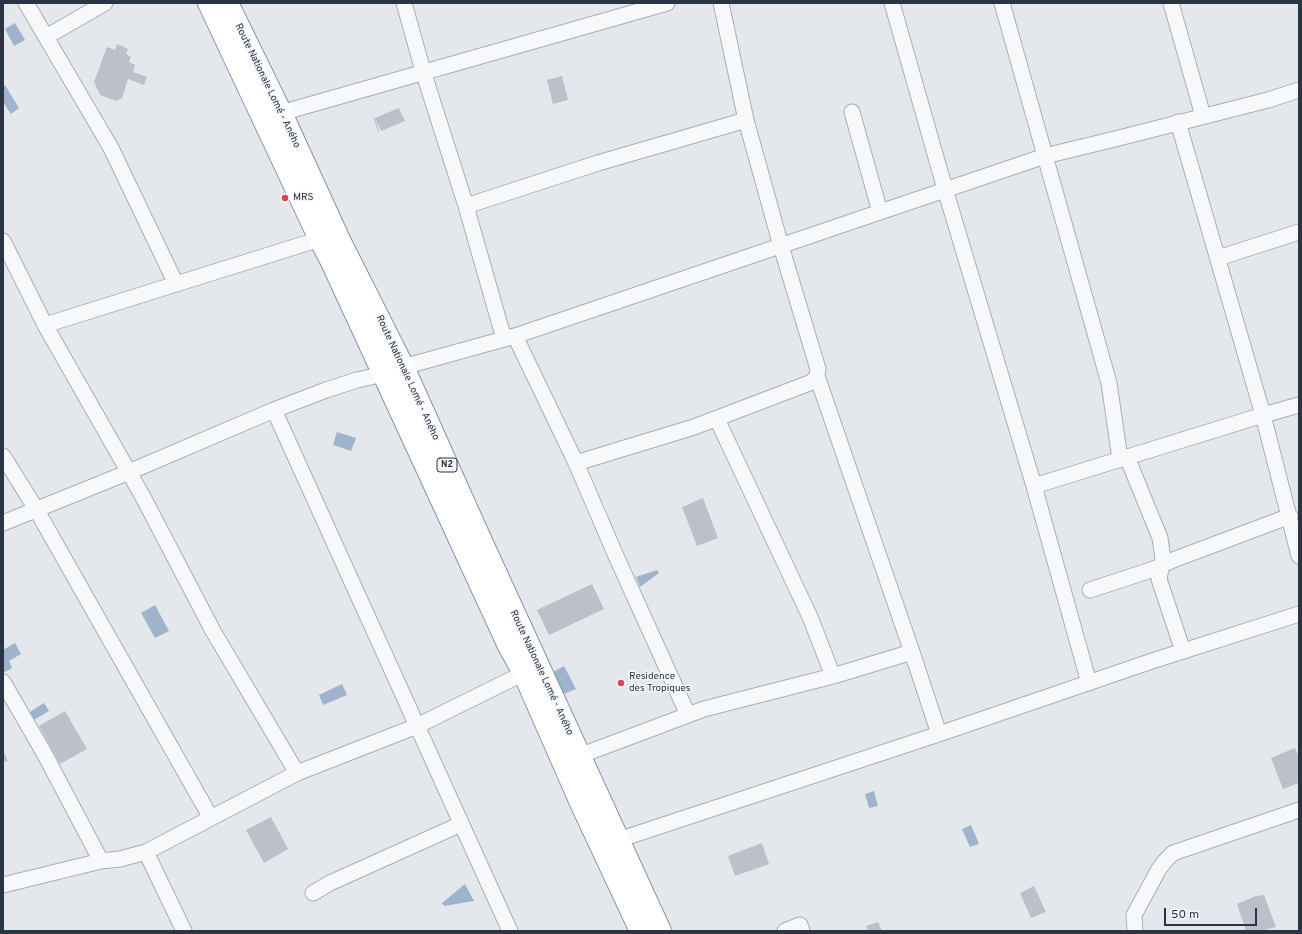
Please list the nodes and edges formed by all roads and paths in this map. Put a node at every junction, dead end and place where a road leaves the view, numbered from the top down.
1 (26, 3) edge
2 (105, 3) edge
3 (209, 3) edge
4 (227, 3) edge
5 (404, 3) edge
6 (667, 3) edge
7 (721, 3) edge
8 (892, 3) edge
9 (1002, 3) edge
10 (1171, 3) edge
11 (46, 37) junction
12 (423, 72) junction
13 (1299, 90) edge
14 (281, 112) junction
15 (852, 112) dead end
16 (1204, 116) junction
17 (746, 120) junction
18 (1178, 122) junction
19 (1045, 156) junction
20 (945, 189) junction
21 (466, 206) junction
22 (880, 212) junction
23 (1299, 232) edge
24 (320, 239) junction
25 (3, 241) edge
26 (781, 246) junction
27 (1218, 258) junction
28 (176, 284) junction
29 (45, 324) junction
30 (510, 338) junction
31 (393, 370) junction
32 (817, 376) junction
33 (1299, 405) edge
34 (274, 410) junction
35 (1263, 415) junction
36 (717, 419) junction
37 (3, 456) edge
38 (1124, 458) junction
39 (576, 463) junction
40 (129, 472) junction
41 (1034, 486) junction
42 (36, 510) junction
43 (1290, 516) junction
44 (3, 523) edge
45 (1299, 556) edge
46 (1162, 565) junction
47 (1090, 590) dead end
48 (1299, 614) edge
49 (1183, 651) junction
50 (912, 652) junction
51 (524, 674) junction
52 (832, 676) junction
53 (3, 682) edge
54 (1090, 683) junction
55 (688, 715) junction
56 (417, 726) junction
57 (939, 734) junction
58 (579, 756) junction
59 (297, 773) junction
60 (1299, 810) edge
61 (211, 818) junction
62 (461, 824) junction
63 (610, 843) junction
64 (146, 852) junction
65 (101, 861) junction
66 (3, 885) edge
67 (313, 893) dead end
68 (184, 931) edge
69 (510, 931) edge
70 (641, 931) edge
71 (660, 931) edge
72 (785, 931) edge
73 (802, 931) edge
74 (1135, 931) edge

1 - 11 street
2 - 11 street
3 - 24 highway, Route Nationale Lomé - Aného / N2
4 - 14 highway, Route Nationale Lomé - Aného / N2
5 - 12 street
6 - 12 street
7 - 17 street
8 - 20 street
9 - 19 street
10 - 16 street
11 - 28 street
12 - 14 street
12 - 21 street
13 - 16 street
14 - 31 highway, Route Nationale Lomé - Aného / N2
15 - 22 street
16 - 18 street
17 - 21 street
17 - 26 street
18 - 19 street
18 - 27 street
19 - 20 street
19 - 38 street
20 - 22 street
20 - 41 street
21 - 30 street
22 - 26 street
23 - 27 street
24 - 28 street
24 - 31 highway, Route Nationale Lomé - Aného / N2
25 - 29 street
26 - 30 street
26 - 32 street
27 - 35 street
28 - 29 street
29 - 40 street
30 - 31 street
30 - 39 street
31 - 34 street
31 - 51 highway, Route Nationale Lomé - Aného / N2
31 - 58 highway, Route Nationale Lomé - Aného / N2
32 - 36 street
32 - 50 street
33 - 35 street
34 - 40 street
34 - 56 street
35 - 38 street
35 - 43 street
36 - 39 street
36 - 52 street
37 - 42 street
38 - 41 street
38 - 46 street
39 - 55 street
40 - 42 street
40 - 59 street
41 - 54 street
42 - 44 street
42 - 61 street
43 - 45 street
43 - 46 street
46 - 47 street
46 - 49 street
48 - 49 street
49 - 54 street
50 - 52 street
50 - 57 street
51 - 56 street
51 - 63 highway, Route Nationale Lomé - Aného / N2
52 - 55 street
53 - 65 street
54 - 57 street
55 - 58 street
56 - 59 street
56 - 62 street
57 - 63 street
58 - 63 highway, Route Nationale Lomé - Aného / N2
59 - 61 street
60 - 74 street
61 - 64 street
62 - 67 street
62 - 69 street
63 - 70 highway, Route Nationale Lomé - Aného / N2
63 - 71 highway, Route Nationale Lomé - Aného / N2
64 - 65 street
64 - 68 street
65 - 66 street
72 - 73 street

